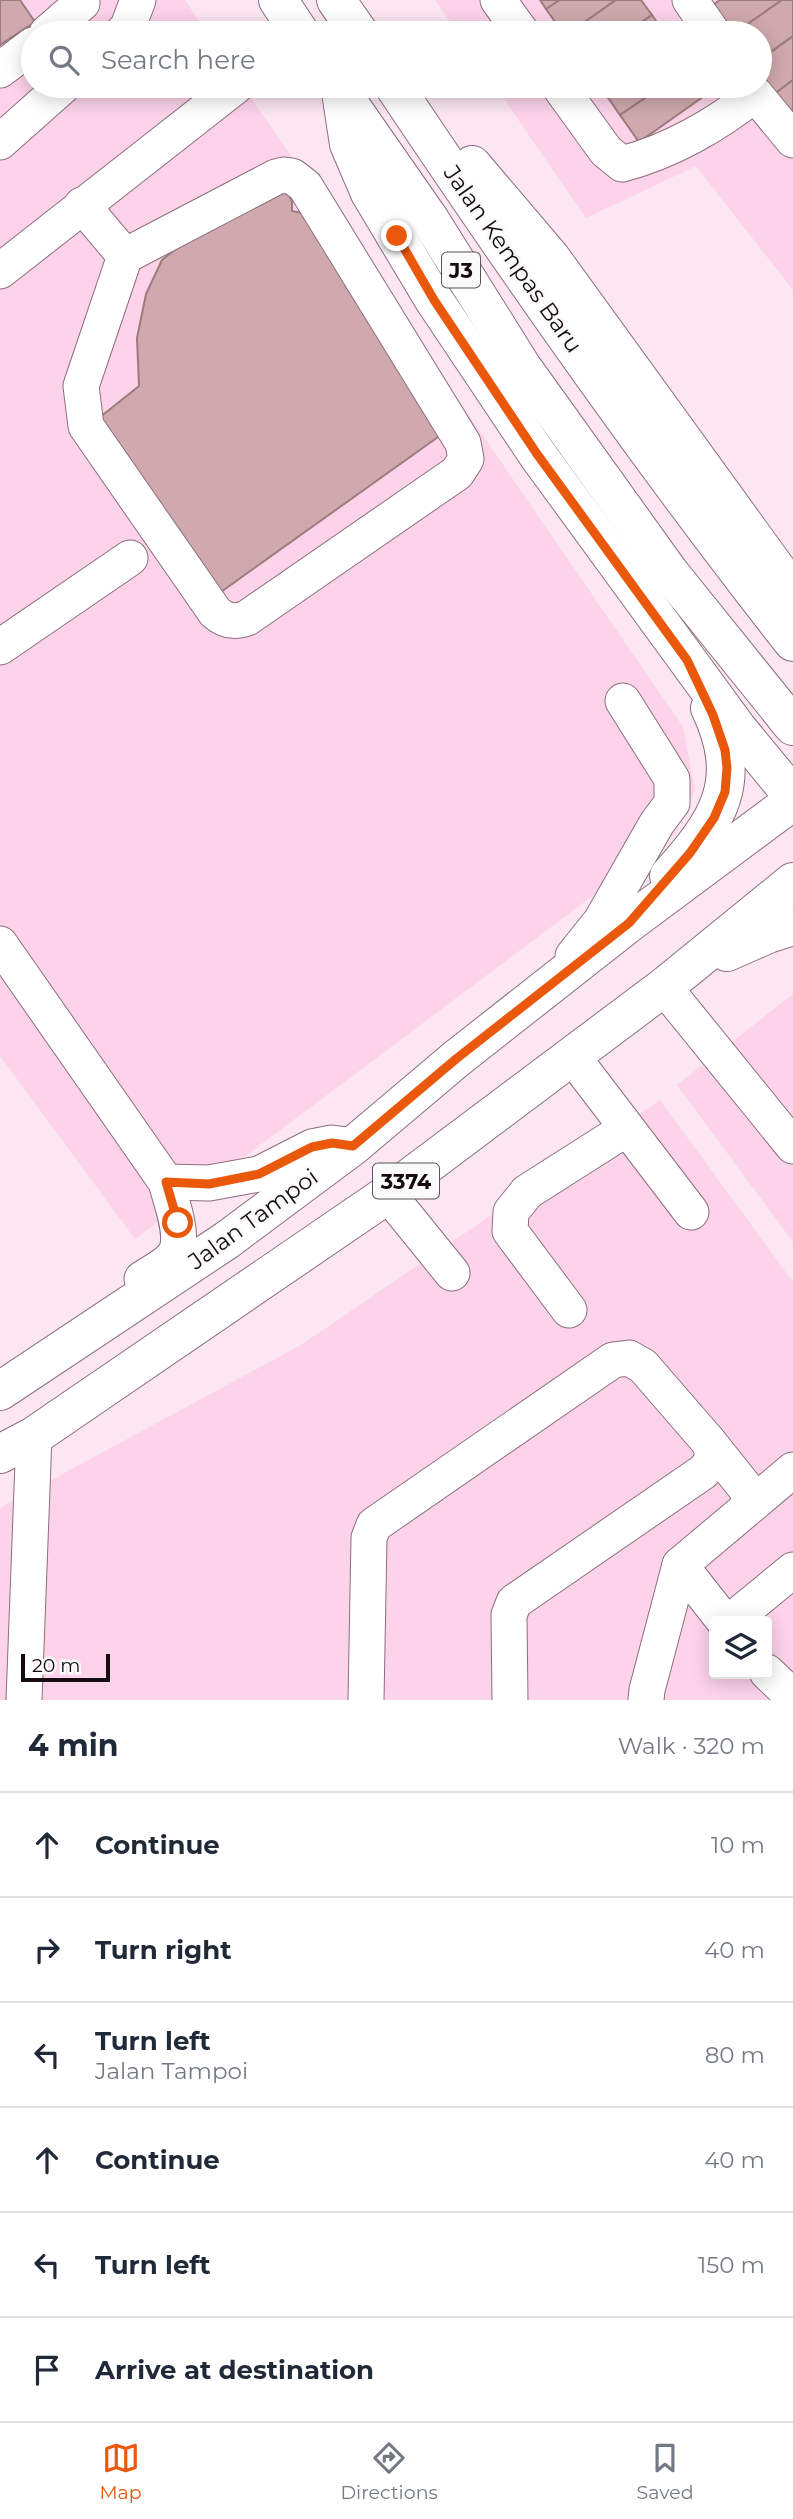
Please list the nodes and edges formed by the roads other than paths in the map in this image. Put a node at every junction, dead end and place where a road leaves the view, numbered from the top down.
1 (80, 0) edge
2 (138, 0) edge
3 (278, 0) edge
4 (498, 0) edge
5 (690, 0) edge
6 (61, 21) edge
7 (130, 21) edge
8 (292, 21) edge
9 (513, 21) edge
10 (705, 21) edge
11 (21, 54) edge
12 (0, 71) edge
13 (50, 98) edge
14 (220, 98) edge
15 (341, 98) edge
16 (345, 98) edge
17 (402, 98) edge
18 (415, 98) edge
19 (568, 98) edge
20 (745, 98) edge
21 (759, 98) edge
22 (793, 140) edge
23 (0, 142) edge
24 (82, 205) junction
25 (125, 256) junction
26 (0, 271) edge
27 (130, 558) dead end
28 (793, 592) edge
29 (793, 642) edge
30 (0, 647) edge
31 (687, 660) junction
32 (623, 701) dead end
33 (793, 726) edge
34 (737, 728) junction
35 (793, 736) edge
36 (793, 798) edge
37 (793, 882) edge
38 (629, 923) junction
39 (793, 926) edge
40 (0, 944) edge
41 (674, 980) junction
42 (505, 1023) junction
43 (572, 1056) junction
44 (747, 1088) junction
45 (793, 1105) edge
46 (626, 1129) junction
47 (353, 1146) junction
48 (793, 1146) edge
49 (166, 1182) junction
50 (388, 1194) junction
51 (691, 1212) dead end
52 (452, 1273) dead end
53 (569, 1310) dead end
54 (3, 1390) edge
55 (34, 1436) junction
56 (0, 1454) edge
57 (715, 1461) junction
58 (793, 1470) edge
59 (756, 1501) junction
60 (680, 1565) junction
61 (793, 1570) edge
62 (720, 1616) edge
63 (737, 1616) edge
64 (772, 1677) edge
65 (793, 1698) edge
66 (24, 1700) edge
67 (366, 1700) edge
68 (510, 1700) edge
69 (646, 1700) edge

1 - 6 street
2 - 7 street
3 - 8 main road
4 - 9 street
5 - 10 street
11 - 12 street
13 - 23 street
14 - 24 street
15 - 31 main road
16 - 33 main road, Jalan Kempas Baru / J3
17 - 29 main road, Jalan Kempas Baru / J3
18 - 28 main road
19 - 20 street
21 - 22 street
24 - 25 street
24 - 26 street
25 - 25 street
27 - 30 street
31 - 34 main road
31 - 38 main road
32 - 42 street
34 - 35 main road
34 - 36 main road
36 - 38 main road, Jalan Tampoi / 3374
37 - 41 main road, 3374
38 - 42 main road, Jalan Tampoi / 3374
39 - 41 main road
40 - 49 street
41 - 43 main road, 3374
41 - 44 street
42 - 47 main road, Jalan Tampoi / 3374
43 - 46 street
43 - 50 main road, 3374
44 - 45 street
44 - 48 street
46 - 51 street
46 - 53 street
47 - 49 street
47 - 54 main road, Jalan Tampoi / 3374
49 - 54 street
50 - 52 street
50 - 55 main road, 3374
55 - 56 main road, 3374
55 - 66 street
57 - 59 street
57 - 67 street
57 - 68 street
58 - 59 street
59 - 60 street
60 - 62 street
60 - 69 street
61 - 63 street
64 - 65 street

